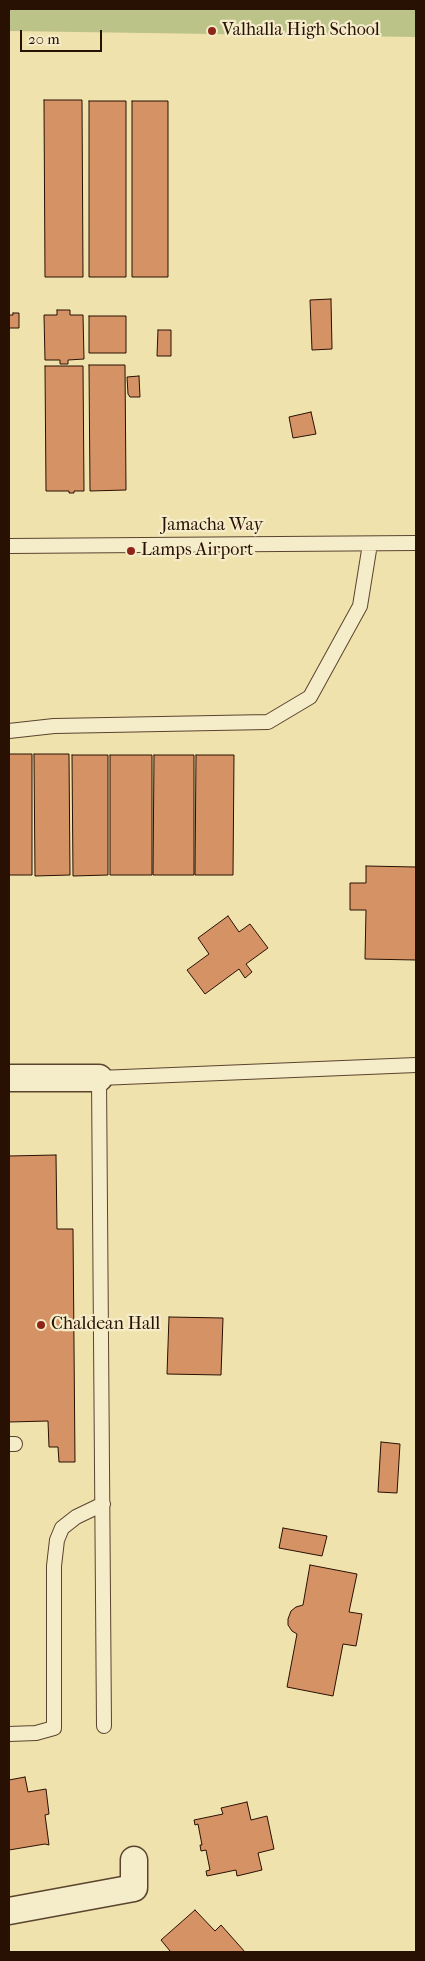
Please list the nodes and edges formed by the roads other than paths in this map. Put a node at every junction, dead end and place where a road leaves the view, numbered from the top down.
1 (416, 543) edge
2 (370, 544) junction
3 (9, 546) edge
4 (9, 731) edge
5 (416, 1065) edge
6 (9, 1078) edge
7 (99, 1078) junction
8 (103, 1504) junction
9 (104, 1726) dead end
10 (9, 1734) edge
11 (134, 1860) dead end
12 (9, 1911) edge

1 - 2 lane, Jamacha Way
2 - 3 lane, Jamacha Way
2 - 4 lane
5 - 7 lane
6 - 7 street
7 - 8 lane
8 - 9 lane
8 - 10 lane
11 - 12 street

